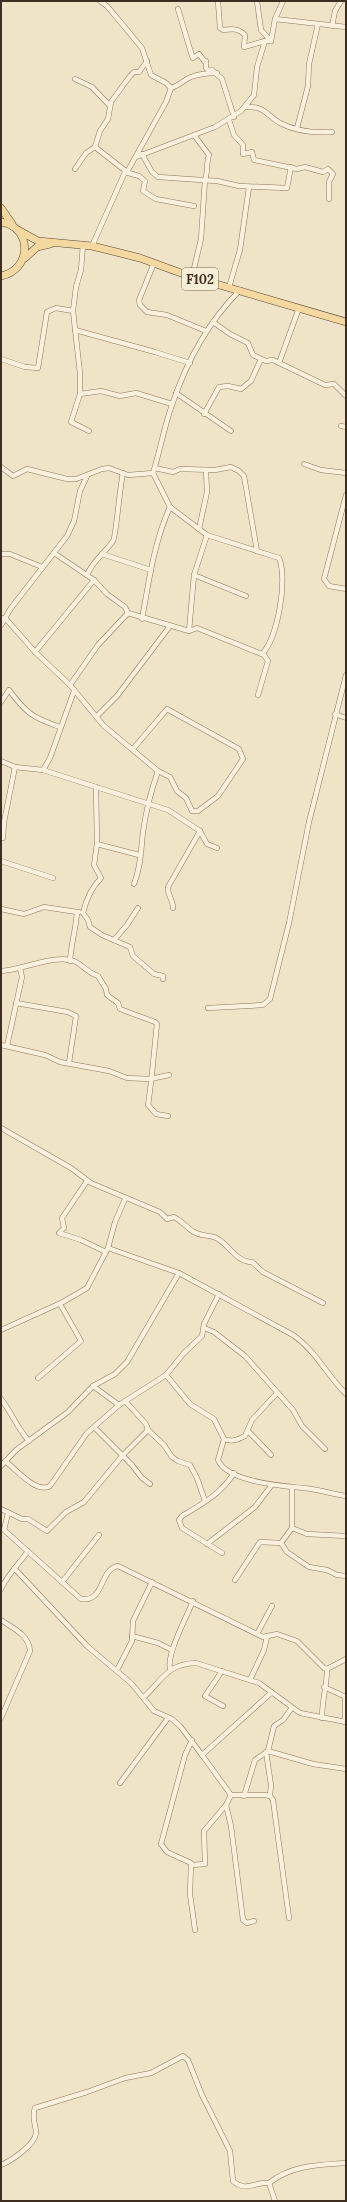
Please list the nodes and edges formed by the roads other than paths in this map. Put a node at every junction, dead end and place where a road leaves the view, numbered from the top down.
1 (100, 1) edge
2 (218, 1) edge
3 (257, 1) edge
4 (283, 1) edge
5 (341, 1) edge
6 (178, 9) dead end
7 (275, 19) junction
8 (318, 24) junction
9 (332, 26) junction
10 (346, 27) edge
11 (265, 41) junction
12 (271, 41) junction
13 (147, 61) junction
14 (217, 73) junction
15 (75, 79) dead end
16 (171, 88) junction
17 (110, 106) junction
18 (245, 107) junction
19 (234, 117) junction
20 (229, 120) junction
21 (297, 128) junction
22 (332, 132) dead end
23 (194, 135) junction
24 (95, 147) junction
25 (142, 154) junction
26 (135, 158) junction
27 (291, 167) junction
28 (75, 169) dead end
29 (126, 172) junction
30 (205, 180) junction
31 (250, 187) junction
32 (329, 199) dead end
33 (194, 206) dead end
34 (1, 208) edge
35 (1, 222) edge
36 (16, 228) junction
37 (54, 243) junction
38 (83, 245) junction
39 (92, 246) junction
40 (24, 258) junction
41 (154, 263) junction
42 (3, 277) edge
43 (192, 277) junction
44 (229, 287) junction
45 (240, 290) junction
46 (299, 308) junction
47 (73, 310) junction
48 (214, 322) junction
49 (346, 322) edge
50 (75, 330) junction
51 (206, 330) junction
52 (261, 359) junction
53 (1, 360) edge
54 (190, 363) junction
55 (280, 363) junction
56 (176, 393) junction
57 (80, 394) junction
58 (346, 396) edge
59 (172, 404) junction
60 (204, 414) junction
61 (89, 431) dead end
62 (231, 431) dead end
63 (304, 464) dead end
64 (1, 467) edge
65 (154, 468) junction
66 (206, 470) junction
67 (122, 473) junction
68 (153, 473) junction
69 (346, 473) edge
70 (87, 476) junction
71 (346, 495) edge
72 (170, 507) junction
73 (199, 529) junction
74 (207, 535) junction
75 (257, 551) junction
76 (54, 553) junction
77 (1, 554) edge
78 (102, 554) junction
79 (42, 567) junction
80 (151, 570) junction
81 (87, 575) junction
82 (194, 575) junction
83 (94, 580) junction
84 (346, 589) edge
85 (246, 596) dead end
86 (128, 613) junction
87 (4, 618) edge
88 (142, 619) junction
89 (1, 625) edge
90 (170, 626) junction
91 (189, 631) junction
92 (35, 652) junction
93 (262, 654) junction
94 (346, 675) edge
95 (70, 684) junction
96 (74, 691) junction
97 (258, 695) dead end
98 (1, 702) edge
99 (335, 714) junction
100 (97, 716) junction
101 (346, 718) edge
102 (60, 727) junction
103 (133, 750) junction
104 (1, 762) edge
105 (15, 767) junction
106 (43, 770) junction
107 (158, 771) junction
108 (96, 787) junction
109 (148, 802) junction
110 (200, 832) junction
111 (3, 838) dead end
112 (97, 844) junction
113 (217, 848) dead end
114 (139, 854) junction
115 (1, 861) edge
116 (53, 878) dead end
117 (134, 884) dead end
118 (138, 908) dead end
119 (173, 908) dead end
120 (1, 909) edge
121 (77, 912) junction
122 (83, 913) junction
123 (114, 940) junction
124 (70, 961) junction
125 (20, 968) junction
126 (1, 971) edge
127 (164, 979) dead end
128 (16, 1003) junction
129 (208, 1008) dead end
130 (1, 1045) edge
131 (7, 1046) junction
132 (69, 1063) junction
133 (168, 1075) dead end
134 (150, 1079) junction
135 (168, 1116) dead end
136 (1, 1128) edge
137 (87, 1181) junction
138 (126, 1198) junction
139 (107, 1250) junction
140 (179, 1273) junction
141 (219, 1294) junction
142 (324, 1303) dead end
143 (60, 1304) junction
144 (204, 1328) junction
145 (1, 1330) edge
146 (166, 1375) junction
147 (38, 1378) dead end
148 (93, 1386) junction
149 (344, 1388) edge
150 (277, 1393) junction
151 (346, 1394) edge
152 (1, 1399) edge
153 (126, 1401) junction
154 (119, 1405) junction
155 (94, 1428) junction
156 (148, 1430) junction
157 (248, 1431) junction
158 (224, 1439) junction
159 (28, 1441) junction
160 (325, 1449) dead end
161 (271, 1455) dead end
162 (122, 1456) junction
163 (5, 1461) junction
164 (1, 1466) edge
165 (234, 1473) junction
166 (150, 1484) dead end
167 (271, 1486) junction
168 (292, 1488) junction
169 (346, 1496) edge
170 (205, 1501) junction
171 (1, 1509) edge
172 (8, 1513) junction
173 (292, 1528) junction
174 (99, 1535) dead end
175 (346, 1536) edge
176 (281, 1543) junction
177 (207, 1544) junction
178 (28, 1551) junction
179 (222, 1553) dead end
180 (15, 1569) junction
181 (346, 1576) edge
182 (235, 1580) dead end
183 (62, 1582) junction
184 (152, 1582) junction
185 (1, 1589) edge
186 (193, 1601) junction
187 (272, 1606) dead end
188 (1, 1620) edge
189 (257, 1634) junction
190 (132, 1636) junction
191 (267, 1637) junction
192 (172, 1650) junction
193 (346, 1659) edge
194 (170, 1669) junction
195 (327, 1669) junction
196 (117, 1670) junction
197 (222, 1671) junction
198 (250, 1680) junction
199 (324, 1687) junction
200 (271, 1693) junction
201 (144, 1697) junction
202 (346, 1697) edge
203 (223, 1706) dead end
204 (291, 1709) junction
205 (1, 1718) edge
206 (168, 1718) junction
207 (322, 1718) junction
208 (346, 1722) edge
209 (192, 1740) junction
210 (267, 1751) junction
211 (202, 1755) junction
212 (346, 1769) edge
213 (120, 1783) dead end
214 (232, 1795) junction
215 (244, 1796) junction
216 (270, 1796) junction
217 (226, 1805) junction
218 (191, 1865) junction
219 (289, 1918) dead end
220 (254, 1922) dead end
221 (195, 1930) dead end
222 (346, 2163) edge
223 (1, 2165) edge
224 (269, 2183) junction
225 (275, 2201) edge

1 - 13 street
2 - 11 street
3 - 12 street
4 - 7 street
5 - 9 street
6 - 14 street
7 - 8 street
7 - 12 street
8 - 9 street
8 - 21 street
9 - 10 street
11 - 12 street
11 - 18 street
13 - 16 street
13 - 17 street
14 - 16 street
14 - 19 street
15 - 17 street
16 - 26 street
17 - 24 street
18 - 19 street
18 - 21 street
19 - 20 street
20 - 23 street
20 - 27 street
21 - 22 street
23 - 25 street
23 - 30 street
24 - 28 street
24 - 29 street
25 - 26 street
25 - 30 street
26 - 29 street
27 - 31 street
27 - 32 street
29 - 33 street
29 - 39 street
30 - 31 street
30 - 43 street
31 - 44 street
34 - 36 main road
35 - 36 main road
36 - 37 main road, F102
36 - 40 main road
37 - 38 main road, F102
37 - 40 main road, F102
38 - 39 main road, F102
38 - 47 street
39 - 41 main road, F102
40 - 42 main road
41 - 43 main road, F102
41 - 51 street
43 - 44 main road, F102
44 - 45 main road, F102
45 - 46 main road, F102
45 - 48 street
46 - 49 main road, F102
46 - 55 street
47 - 50 street
47 - 53 street
48 - 51 street
48 - 52 street
50 - 54 street
50 - 57 street
51 - 54 street
52 - 55 street
52 - 60 street
54 - 56 street
55 - 58 street
56 - 59 street
56 - 60 street
57 - 59 street
57 - 61 street
59 - 65 street
60 - 62 street
63 - 69 street
64 - 70 street
65 - 66 street
65 - 68 street
66 - 73 street
66 - 75 street
67 - 68 street
67 - 70 street
67 - 78 street
68 - 72 street
70 - 76 street
71 - 84 street
72 - 73 street
72 - 80 street
73 - 74 street
74 - 75 street
74 - 82 street
75 - 93 street
76 - 79 street
76 - 81 street
77 - 79 street
78 - 80 street
78 - 81 street
79 - 87 street
80 - 88 street
81 - 83 street
82 - 85 street
82 - 91 street
83 - 86 street
83 - 92 street
86 - 88 street
86 - 95 street
87 - 89 street
87 - 92 street
88 - 90 street
90 - 91 street
90 - 100 street
91 - 93 street
92 - 95 street
93 - 97 street
94 - 99 street
95 - 96 street
96 - 100 street
96 - 102 street
98 - 102 street
99 - 101 street
99 - 129 street
100 - 103 street
102 - 106 street
103 - 107 street
103 - 107 street
104 - 105 street
105 - 106 street
105 - 111 street
106 - 108 street
107 - 109 street
108 - 109 street
108 - 112 street
109 - 110 street
109 - 114 street
110 - 113 street
110 - 119 street
112 - 114 street
112 - 122 street
114 - 117 street
115 - 116 street
118 - 123 street
120 - 121 street
121 - 122 street
121 - 124 street
122 - 123 street
123 - 127 street
124 - 125 street
124 - 134 street
125 - 126 street
125 - 128 street
128 - 131 street
128 - 132 street
130 - 131 street
131 - 132 street
132 - 134 street
133 - 134 street
134 - 135 street
136 - 137 street
137 - 138 street
137 - 139 street
138 - 139 street
138 - 142 street
139 - 140 street
139 - 143 street
140 - 141 street
140 - 148 street
141 - 144 street
141 - 149 street
143 - 145 street
143 - 147 street
144 - 146 street
144 - 150 street
146 - 153 street
146 - 158 street
148 - 154 street
148 - 159 street
149 - 151 street
150 - 157 street
150 - 160 street
152 - 159 street
153 - 154 street
153 - 156 street
154 - 155 street
155 - 162 street
155 - 163 street
156 - 162 street
156 - 170 street
157 - 158 street
157 - 161 street
158 - 165 street
159 - 163 street
162 - 166 street
162 - 172 street
163 - 164 street
165 - 167 street
165 - 170 street
167 - 168 street
167 - 177 street
168 - 169 street
168 - 173 street
170 - 177 street
171 - 172 street
172 - 178 street
173 - 175 street
173 - 176 street
174 - 183 street
176 - 181 street
176 - 182 street
177 - 179 street
178 - 180 street
178 - 183 street
180 - 185 street
180 - 196 street
183 - 184 street
184 - 186 street
184 - 190 street
186 - 189 street
186 - 192 street
187 - 189 street
188 - 205 street
189 - 191 street
190 - 192 street
190 - 196 street
191 - 195 street
191 - 198 street
192 - 194 street
193 - 195 street
194 - 197 street
194 - 201 street
195 - 199 street
196 - 201 street
197 - 198 street
197 - 203 street
198 - 200 street
199 - 202 street
199 - 207 street
200 - 204 street
200 - 211 street
201 - 206 street
202 - 208 street
204 - 207 street
204 - 210 street
206 - 209 street
206 - 213 street
207 - 208 street
209 - 211 street
209 - 218 street
210 - 212 street
210 - 215 street
210 - 216 street
211 - 214 street
214 - 215 street
214 - 217 street
215 - 216 street
216 - 219 street
217 - 218 street
217 - 220 street
218 - 221 street
222 - 224 street
223 - 224 street
224 - 225 street

